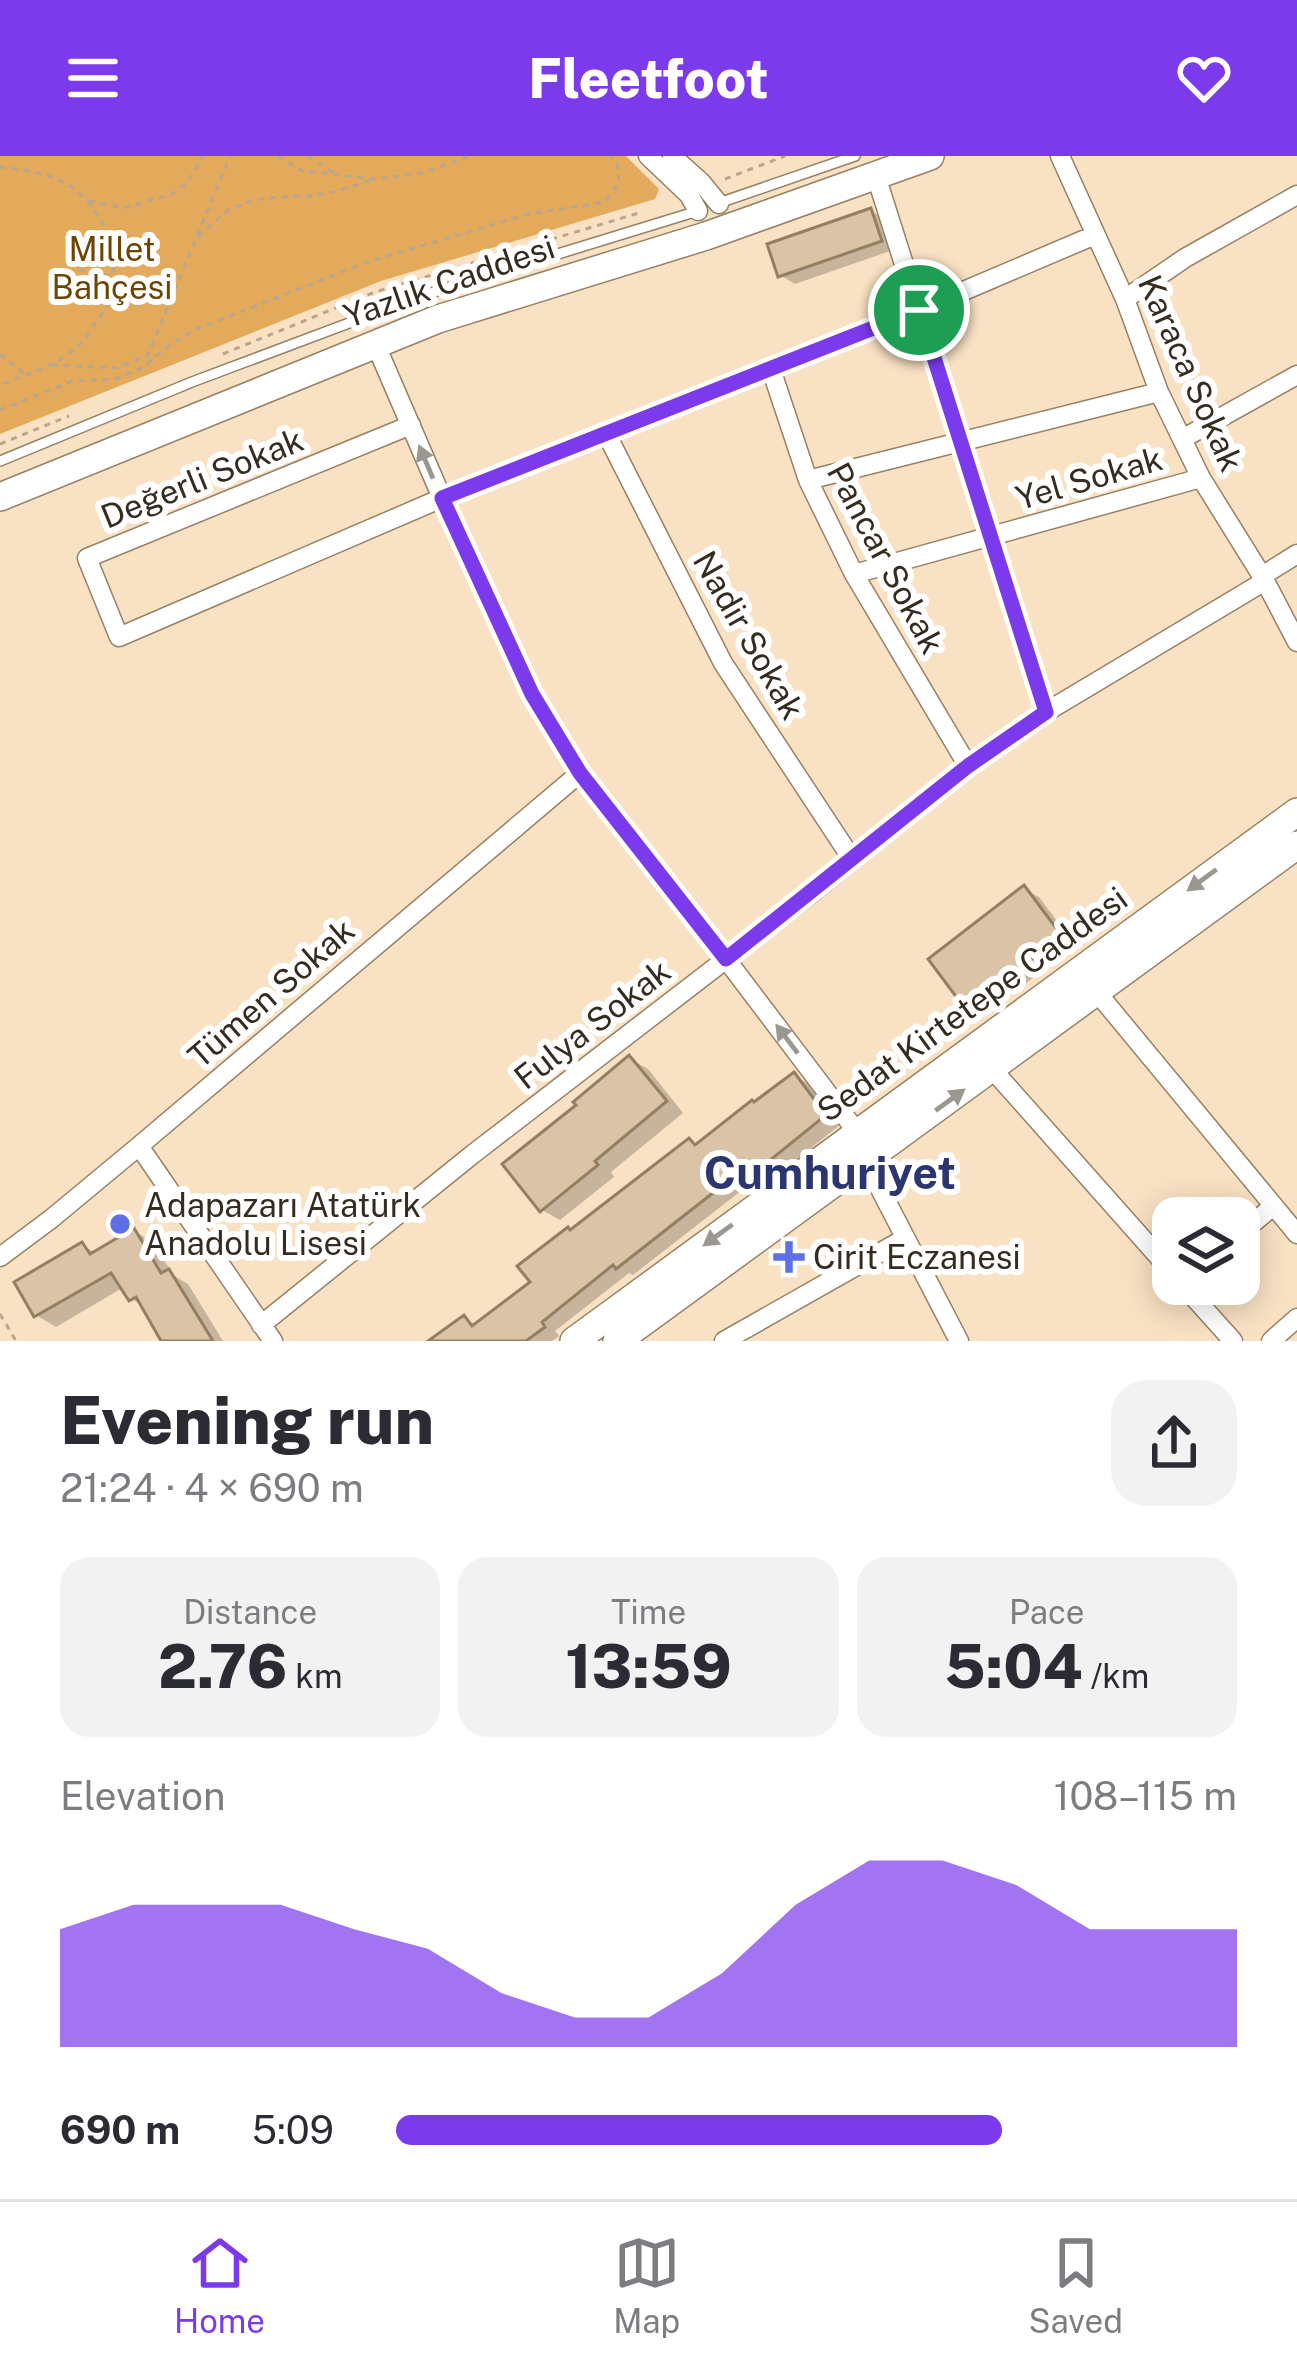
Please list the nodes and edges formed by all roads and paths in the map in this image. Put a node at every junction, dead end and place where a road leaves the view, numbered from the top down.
1 (203, 156) edge
2 (230, 156) edge
3 (278, 156) edge
4 (308, 156) edge
5 (470, 156) edge
6 (611, 156) edge
7 (648, 156) edge
8 (672, 156) edge
9 (785, 156) edge
10 (855, 156) edge
11 (930, 156) edge
12 (1060, 156) edge
13 (1072, 156) edge
14 (0, 166) edge
15 (338, 176) junction
16 (876, 176) junction
17 (376, 179) junction
18 (718, 182) dead end
19 (1297, 195) edge
20 (87, 200) junction
21 (719, 204) junction
22 (698, 211) junction
23 (196, 238) junction
24 (1099, 244) junction
25 (79, 271) dead end
26 (112, 277) junction
27 (1125, 299) junction
28 (919, 310) junction
29 (375, 343) junction
30 (0, 354) edge
31 (50, 365) junction
32 (771, 369) junction
33 (26, 375) junction
34 (1297, 375) edge
35 (0, 385) edge
36 (1159, 392) junction
37 (0, 410) edge
38 (411, 425) junction
39 (606, 434) junction
40 (1182, 439) junction
41 (961, 443) junction
42 (0, 461) edge
43 (1201, 478) junction
44 (808, 480) junction
45 (0, 496) edge
46 (442, 498) junction
47 (991, 536) junction
48 (1297, 554) edge
49 (854, 574) junction
50 (1264, 579) junction
51 (1297, 642) edge
52 (1046, 712) junction
53 (968, 766) junction
54 (580, 773) junction
55 (1297, 812) edge
56 (1294, 849) edge
57 (852, 859) junction
58 (726, 959) junction
59 (1095, 990) junction
60 (992, 1069) junction
61 (857, 1132) junction
62 (139, 1146) junction
63 (866, 1162) junction
64 (1272, 1207) junction
65 (1260, 1217) edge
66 (1297, 1234) edge
67 (904, 1239) junction
68 (1152, 1250) edge
69 (0, 1257) edge
70 (1201, 1305) edge
71 (0, 1314) edge
72 (1297, 1318) edge
73 (267, 1333) edge
74 (630, 1337) edge
75 (957, 1340) edge
76 (16, 1341) edge
77 (574, 1341) edge
78 (724, 1341) edge
79 (1233, 1341) edge
80 (1270, 1341) edge

1 - 20 path
2 - 23 path
3 - 15 path
4 - 15 path
5 - 17 path
6 - 37 path
7 - 22 street
8 - 21 street
9 - 18 path
10 - 21 lane
11 - 16 main road, Yazlık Caddesi
12 - 24 street
13 - 24 street
14 - 20 path
15 - 17 path
16 - 28 street
16 - 29 main road, Yazlık Caddesi
17 - 23 path
19 - 27 street
20 - 26 path
21 - 22 lane
22 - 42 lane
23 - 31 path
24 - 27 street, Karaca Sokak
24 - 28 street
25 - 26 path
26 - 31 path
27 - 36 street, Karaca Sokak
28 - 32 street
28 - 41 street
29 - 38 street
29 - 45 main road, Yazlık Caddesi
30 - 33 path
31 - 33 path
32 - 39 street
32 - 44 street, Pancar Sokak
33 - 35 path
34 - 40 street
36 - 40 street, Karaca Sokak
36 - 41 street
46 -> 38 street
38 - 46 street, Değerli Sokak
39 - 46 street
39 - 57 street, Nadir Sokak
40 - 43 street, Karaca Sokak
41 - 44 street
41 - 47 street
43 - 47 street, Yel Sokak
43 - 50 street, Karaca Sokak
44 - 49 street, Pancar Sokak
46 - 54 street
47 - 49 street, Yel Sokak
47 - 52 street
48 - 50 street, Fulya Sokak
49 - 53 street, Pancar Sokak
50 - 51 street, Karaca Sokak
50 - 52 street, Fulya Sokak
52 - 53 street, Fulya Sokak
53 - 57 street, Fulya Sokak
54 - 58 street
54 - 62 street, Tümen Sokak
55 -> 61 main road, Sedat Kirtetepe Caddesi
56 - 59 main road, Sedat Kirtetepe Caddesi
57 - 58 street, Fulya Sokak
61 -> 58 street
58 - 73 street, Fulya Sokak
59 - 60 main road, Sedat Kirtetepe Caddesi
59 - 64 street
63 -> 60 main road, Sedat Kirtetepe Caddesi
60 - 68 street
61 -> 77 main road, Sedat Kirtetepe Caddesi
62 - 69 street, Tümen Sokak
62 - 73 street
63 - 67 street
63 - 74 main road, Sedat Kirtetepe Caddesi
64 - 65 street
64 - 66 street
67 - 75 street
67 - 78 street
70 - 79 street
71 - 76 path
72 - 80 street

